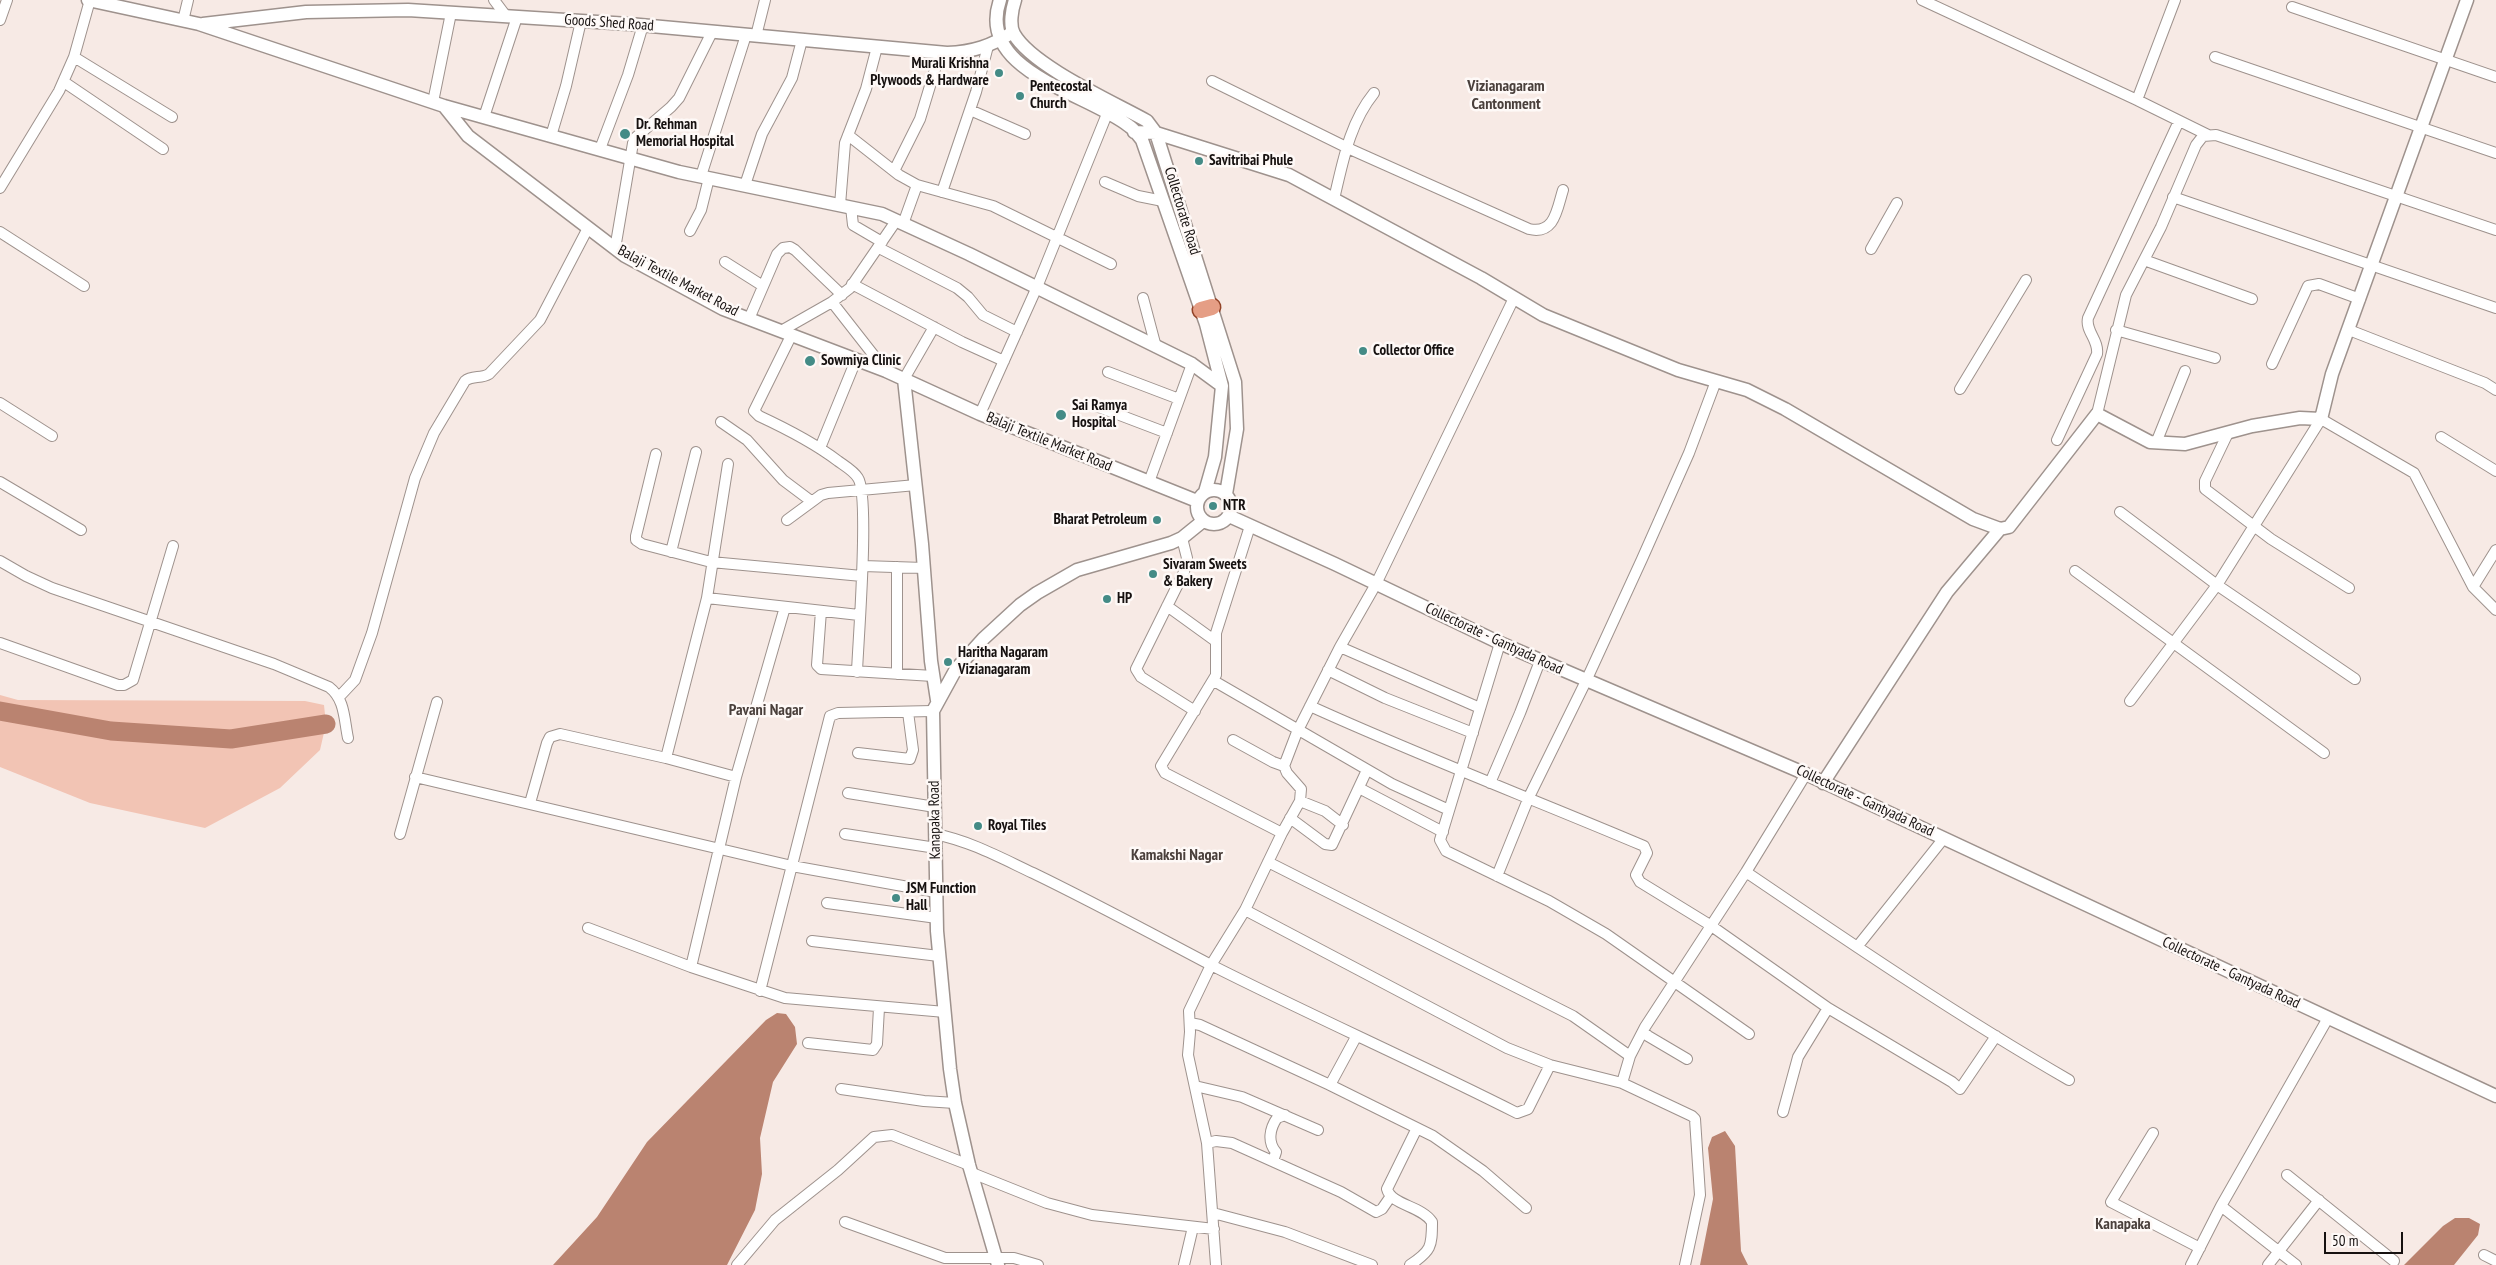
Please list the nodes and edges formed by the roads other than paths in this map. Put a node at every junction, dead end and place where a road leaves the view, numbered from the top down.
1 (7, 0) edge
2 (89, 0) edge
3 (188, 0) edge
4 (494, 0) edge
5 (765, 0) edge
6 (1000, 0) edge
7 (1015, 0) edge
8 (1922, 0) edge
9 (2175, 0) edge
10 (2467, 0) edge
11 (410, 5) edge
12 (2292, 7) dead end
13 (451, 13) junction
14 (512, 17) junction
15 (0, 20) edge
16 (183, 20) junction
17 (581, 21) junction
18 (199, 24) junction
19 (643, 25) junction
20 (712, 32) junction
21 (1013, 32) junction
22 (751, 35) junction
23 (802, 40) junction
24 (1000, 40) junction
25 (988, 46) junction
26 (877, 47) junction
27 (940, 53) junction
28 (74, 56) junction
29 (2215, 57) dead end
30 (2446, 60) junction
31 (2496, 77) edge
32 (1212, 81) dead end
33 (64, 82) junction
34 (1374, 93) dead end
35 (2137, 100) junction
36 (438, 104) junction
37 (970, 110) junction
38 (1107, 114) junction
39 (172, 117) dead end
40 (484, 117) junction
41 (2179, 121) junction
42 (2421, 128) junction
43 (1134, 132) junction
44 (1156, 133) junction
45 (1025, 134) dead end
46 (848, 135) junction
47 (2208, 135) junction
48 (551, 136) junction
49 (163, 148) dead end
50 (1346, 148) junction
51 (600, 150) junction
52 (2496, 153) edge
53 (630, 157) junction
54 (894, 171) junction
55 (705, 177) junction
56 (1104, 182) dead end
57 (745, 185) junction
58 (917, 185) junction
59 (0, 188) edge
60 (1563, 190) dead end
61 (942, 192) junction
62 (2396, 196) junction
63 (2173, 197) junction
64 (1334, 199) junction
65 (1163, 201) junction
66 (1897, 204) dead end
67 (846, 206) junction
68 (900, 222) junction
69 (588, 228) junction
70 (2496, 230) edge
71 (690, 231) dead end
72 (0, 232) edge
73 (1057, 237) junction
74 (880, 245) junction
75 (615, 249) junction
76 (1871, 249) dead end
77 (2144, 260) junction
78 (725, 262) dead end
79 (1111, 264) dead end
80 (2372, 264) junction
81 (2026, 280) dead end
82 (852, 284) junction
83 (84, 286) dead end
84 (763, 286) junction
85 (1037, 287) junction
86 (842, 295) junction
87 (1144, 298) dead end
88 (1514, 298) junction
89 (2252, 299) dead end
90 (2360, 299) junction
91 (832, 302) junction
92 (1206, 308) junction
93 (2496, 308) edge
94 (748, 319) junction
95 (934, 328) junction
96 (2116, 330) junction
97 (2349, 330) junction
98 (1017, 332) junction
99 (786, 333) junction
100 (1156, 347) junction
101 (2215, 358) dead end
102 (856, 360) junction
103 (1004, 360) junction
104 (1192, 364) junction
105 (2272, 364) dead end
106 (886, 371) junction
107 (2185, 371) dead end
108 (1108, 372) dead end
109 (904, 379) junction
110 (1716, 382) junction
111 (1222, 386) junction
112 (1960, 389) dead end
113 (2496, 390) edge
114 (1179, 399) junction
115 (0, 403) edge
116 (1096, 406) dead end
117 (980, 414) junction
118 (2096, 414) junction
119 (2321, 419) junction
120 (721, 422) dead end
121 (1167, 433) junction
122 (2228, 433) junction
123 (52, 436) dead end
124 (2441, 437) dead end
125 (2057, 440) dead end
126 (2156, 443) junction
127 (820, 448) junction
128 (696, 452) dead end
129 (656, 454) dead end
130 (1215, 457) junction
131 (1233, 457) junction
132 (728, 464) dead end
133 (2496, 471) edge
134 (0, 482) edge
135 (1149, 482) junction
136 (916, 485) junction
137 (862, 489) junction
138 (1226, 494) junction
139 (1201, 496) junction
140 (811, 501) junction
141 (2120, 512) dead end
142 (1229, 516) junction
143 (787, 520) dead end
144 (1203, 521) junction
145 (1250, 526) junction
146 (2254, 526) junction
147 (2000, 529) junction
148 (81, 530) dead end
149 (1182, 538) junction
150 (173, 546) dead end
151 (2496, 550) edge
152 (670, 552) junction
153 (0, 560) edge
154 (711, 562) junction
155 (897, 567) junction
156 (924, 568) junction
157 (2075, 570) dead end
158 (862, 571) junction
159 (1376, 584) junction
160 (2217, 585) junction
161 (2474, 587) junction
162 (2349, 588) dead end
163 (707, 598) junction
164 (1167, 606) junction
165 (785, 607) junction
166 (2496, 610) edge
167 (821, 612) junction
168 (859, 615) junction
169 (152, 621) junction
170 (1214, 640) junction
171 (2173, 642) junction
172 (0, 643) edge
173 (1500, 644) junction
174 (1340, 647) junction
175 (1540, 661) junction
176 (1328, 670) junction
177 (857, 672) junction
178 (897, 674) junction
179 (933, 676) junction
180 (2355, 679) dead end
181 (1214, 681) junction
182 (1586, 681) junction
183 (339, 697) junction
184 (2130, 701) dead end
185 (437, 702) dead end
186 (1310, 706) junction
187 (1480, 708) junction
188 (935, 710) junction
189 (1195, 711) junction
190 (908, 712) junction
191 (1298, 732) junction
192 (1472, 733) junction
193 (348, 738) dead end
194 (1233, 740) dead end
195 (858, 753) dead end
196 (2324, 753) dead end
197 (666, 758) junction
198 (1284, 766) junction
199 (1367, 770) junction
200 (1461, 772) junction
201 (1806, 774) junction
202 (415, 776) junction
203 (736, 776) junction
204 (1823, 782) junction
205 (1490, 783) junction
206 (1360, 788) junction
207 (848, 793) dead end
208 (1529, 797) junction
209 (1300, 801) junction
210 (530, 803) junction
211 (935, 807) junction
212 (1449, 810) junction
213 (1290, 818) junction
214 (1343, 825) junction
215 (1443, 832) junction
216 (1282, 833) junction
217 (400, 834) dead end
218 (846, 834) dead end
219 (935, 834) junction
220 (1944, 838) junction
221 (719, 846) junction
222 (936, 848) junction
223 (1268, 862) junction
224 (792, 866) junction
225 (1746, 872) junction
226 (1496, 876) junction
227 (936, 892) junction
228 (827, 902) dead end
229 (1245, 910) junction
230 (937, 918) junction
231 (1710, 925) junction
232 (588, 928) dead end
233 (812, 941) dead end
234 (1857, 947) junction
235 (940, 956) junction
236 (1211, 964) junction
237 (691, 967) junction
238 (1676, 982) junction
239 (760, 991) junction
240 (879, 1008) junction
241 (1828, 1008) junction
242 (945, 1012) junction
243 (2328, 1018) junction
244 (1190, 1023) junction
245 (1643, 1031) junction
246 (1749, 1034) dead end
247 (1996, 1036) junction
248 (1356, 1037) junction
249 (808, 1043) dead end
250 (1630, 1056) junction
251 (1687, 1059) dead end
252 (1550, 1065) junction
253 (2069, 1080) dead end
254 (1622, 1083) junction
255 (1330, 1085) junction
256 (1194, 1086) junction
257 (841, 1090) dead end
258 (2496, 1096) edge
259 (955, 1102) junction
260 (1783, 1112) dead end
261 (1285, 1115) junction
262 (1417, 1128) junction
263 (1318, 1130) dead end
264 (2153, 1133) dead end
265 (1206, 1143) junction
266 (1273, 1161) junction
267 (971, 1169) junction
268 (2287, 1175) dead end
269 (1391, 1196) junction
270 (2319, 1200) junction
271 (2221, 1206) junction
272 (1526, 1208) dead end
273 (1213, 1213) junction
274 (845, 1222) dead end
275 (1193, 1227) junction
276 (1214, 1229) junction
277 (2200, 1248) junction
278 (2279, 1251) junction
279 (2484, 1255) dead end
280 (2394, 1260) dead end
281 (997, 1261) edge
282 (2496, 1262) edge
283 (737, 1265) edge
284 (1038, 1265) edge
285 (1184, 1265) edge
286 (1216, 1265) edge
287 (1372, 1265) edge
288 (1410, 1265) edge
289 (1685, 1265) edge
290 (2191, 1265) edge
291 (2268, 1265) edge
292 (2296, 1265) edge

1 - 15 street
2 - 16 street, Goods Shed Road
2 - 28 street
3 - 16 street
4 - 14 street
5 - 22 street
6 - 24 street, Collectorate Road
7 - 21 street
8 - 35 street
9 - 35 street
10 - 30 street
11 - 13 street, Goods Shed Road
11 - 18 street, Goods Shed Road
12 - 30 street
13 - 14 street, Goods Shed Road
13 - 36 street
14 - 17 street, Goods Shed Road
14 - 40 street
16 - 18 street, Goods Shed Road
17 - 19 street, Goods Shed Road
17 - 48 street
18 - 36 street, Goods Shed Road
19 - 20 street, Goods Shed Road
19 - 51 street
20 - 22 street, Goods Shed Road
20 - 53 street
21 - 24 street, Goods Shed Road
21 - 44 street, Collectorate Road
22 - 23 street, Goods Shed Road
22 - 55 street
23 - 26 street, Goods Shed Road
23 - 57 street
24 - 25 street, Goods Shed Road
24 - 38 street, Collectorate Road
25 - 27 street, Goods Shed Road
25 - 37 street
26 - 27 street, Goods Shed Road
26 - 46 street
27 - 54 street
28 - 33 street
28 - 39 street
29 - 42 street
30 - 31 street
30 - 42 street
32 - 50 street
33 - 49 street
33 - 59 street
34 - 50 street
35 - 41 street
36 - 40 street, Goods Shed Road
36 - 69 street, Balaji Textile Market Road
37 - 45 street
37 - 61 street
38 - 43 street, Collectorate Road
38 - 73 street
40 - 48 street, Goods Shed Road
41 - 47 street
41 - 125 street
42 - 52 street
42 - 62 street
43 - 44 street
43 - 65 street, Collectorate Road
44 - 64 street
44 - 92 street, Collectorate Road
46 - 54 street
46 - 67 street
47 - 62 street
47 - 63 street
48 - 51 street, Goods Shed Road
50 - 60 street
50 - 64 street
51 - 53 street, Goods Shed Road
53 - 55 street, Goods Shed Road
53 - 75 street
54 - 58 street
55 - 57 street, Goods Shed Road
55 - 71 street
56 - 65 street
57 - 67 street, Goods Shed Road
58 - 61 street
58 - 68 street
61 - 73 street
62 - 70 street
62 - 80 street
63 - 77 street
63 - 80 street
64 - 88 street
65 - 92 street, Collectorate Road
66 - 76 street
67 - 68 street, Goods Shed Road
67 - 74 street
68 - 74 street
68 - 85 street, Goods Shed Road
69 - 75 street, Balaji Textile Market Road
69 - 183 street
72 - 83 street
73 - 79 street
73 - 85 street
74 - 82 street
74 - 98 street
75 - 94 street, Balaji Textile Market Road
77 - 89 street
77 - 96 street
78 - 84 street
80 - 90 street
80 - 93 street
81 - 112 street
82 - 86 street
82 - 95 street
84 - 86 street
84 - 94 street
85 - 98 street
85 - 100 street, Goods Shed Road
86 - 91 street
87 - 100 street
88 - 110 street
88 - 159 street
90 - 97 street
90 - 105 street
91 - 99 street
91 - 106 street
92 - 111 street, Collectorate Road
92 - 131 street, Collectorate Road
94 - 99 street, Balaji Textile Market Road
95 - 103 street
95 - 109 street
96 - 101 street
96 - 118 street
97 - 113 street
97 - 119 street
98 - 103 street
99 - 102 street, Balaji Textile Market Road
99 - 127 street
100 - 104 street, Goods Shed Road
102 - 106 street, Balaji Textile Market Road
102 - 127 street
103 - 117 street
104 - 111 street, Goods Shed Road
104 - 114 street
106 - 109 street, Balaji Textile Market Road
107 - 126 street
108 - 114 street
109 - 117 street, Balaji Textile Market Road
109 - 136 street, Kanapaka Road
110 - 147 street
110 - 182 street
111 - 130 street, Collectorate Road
114 - 121 street
115 - 123 street
116 - 121 street
117 - 135 street, Balaji Textile Market Road
118 - 126 street
118 - 147 street
119 - 122 street
119 - 146 street
119 - 161 street
120 - 140 street
121 - 135 street
122 - 126 street
122 - 146 street
124 - 133 street
127 - 137 street
128 - 152 street
129 - 152 street
130 - 131 street
130 - 139 street, Collectorate Road
131 - 138 street, Collectorate Road
132 - 154 street
134 - 148 street
135 - 139 street, Balaji Textile Market Road
136 - 137 street
136 - 156 street, Kanapaka Road
137 - 140 street
137 - 158 street
138 - 139 street
138 - 142 street, Collectorate Road
139 - 144 street
140 - 143 street
141 - 160 street
142 - 144 street
142 - 145 street, Collectorate - Gantyada Road
144 - 149 street
145 - 159 street, Collectorate - Gantyada Road
145 - 170 street
146 - 160 street
146 - 162 street
147 - 204 street
149 - 164 street
149 - 188 street
150 - 169 street
151 - 161 street
152 - 154 street
153 - 169 street
154 - 158 street
154 - 163 street
155 - 156 street
155 - 158 street
155 - 178 street
156 - 179 street, Kanapaka Road
157 - 171 street
158 - 168 street
159 - 173 street, Collectorate - Gantyada Road
159 - 174 street
160 - 171 street
160 - 180 street
161 - 166 street
163 - 165 street
163 - 197 street
164 - 170 street
164 - 189 street
165 - 167 street
165 - 203 street
167 - 168 street
167 - 177 street
168 - 177 street
169 - 172 street
169 - 183 street
170 - 181 street
171 - 184 street
171 - 196 street
173 - 175 street, Collectorate - Gantyada Road
173 - 187 street
174 - 176 street
174 - 187 street
175 - 182 street, Collectorate - Gantyada Road
175 - 205 street
176 - 186 street
176 - 192 street
177 - 178 street
178 - 179 street
179 - 188 street, Kanapaka Road
181 - 189 street
181 - 191 street
182 - 201 street, Collectorate - Gantyada Road
182 - 208 street
183 - 193 street
185 - 202 street
186 - 191 street
186 - 200 street
187 - 192 street
188 - 190 street
188 - 211 street, Kanapaka Road
189 - 216 street
190 - 195 street
190 - 224 street
191 - 198 street
191 - 199 street
192 - 200 street
194 - 198 street
197 - 203 street
197 - 210 street
198 - 209 street
199 - 206 street
199 - 212 street
200 - 205 street
200 - 212 street
201 - 204 street, Collectorate - Gantyada Road
201 - 225 street
202 - 210 street
202 - 217 street
203 - 221 street
204 - 220 street, Collectorate - Gantyada Road
205 - 208 street
206 - 214 street
206 - 215 street
207 - 211 street
208 - 226 street
208 - 231 street
209 - 213 street
209 - 214 street
210 - 221 street
211 - 219 street, Kanapaka Road
212 - 215 street
213 - 214 street
213 - 216 street
215 - 226 street
216 - 223 street
218 - 222 street
219 - 222 street, Kanapaka Road
219 - 236 street
220 - 234 street
220 - 243 street, Collectorate - Gantyada Road
221 - 224 street
221 - 237 street
222 - 227 street, Kanapaka Road
223 - 229 street
223 - 250 street
224 - 227 street
224 - 239 street
225 - 231 street
225 - 234 street
226 - 238 street
227 - 230 street, Kanapaka Road
228 - 230 street
229 - 236 street
229 - 252 street
230 - 235 street, Kanapaka Road
231 - 238 street
231 - 241 street
232 - 237 street
233 - 235 street
234 - 247 street
235 - 242 street, Kanapaka Road
236 - 244 street
236 - 248 street
237 - 239 street
238 - 245 street
238 - 246 street
239 - 240 street
240 - 242 street
240 - 249 street
241 - 247 street
241 - 260 street
242 - 259 street, Kanapaka Road
243 - 258 street, Collectorate - Gantyada Road
243 - 271 street
244 - 255 street
244 - 256 street
245 - 250 street
245 - 251 street
247 - 253 street
248 - 252 street
248 - 255 street
250 - 254 street
252 - 254 street
254 - 289 street
255 - 262 street
256 - 261 street
256 - 265 street
257 - 259 street
259 - 267 street, Kanapaka Road
261 - 263 street
261 - 266 street
262 - 269 street
262 - 272 street
264 - 277 street
265 - 266 street
265 - 273 street
266 - 269 street
267 - 275 street
267 - 281 street, Kanapaka Road
267 - 283 street
268 - 270 street
269 - 288 street
270 - 278 street
270 - 280 street
271 - 277 street
271 - 278 street
273 - 276 street
273 - 287 street
274 - 281 street
275 - 276 street
275 - 285 street
276 - 286 street
277 - 290 street
278 - 291 street
278 - 292 street
279 - 282 street
281 - 284 street

